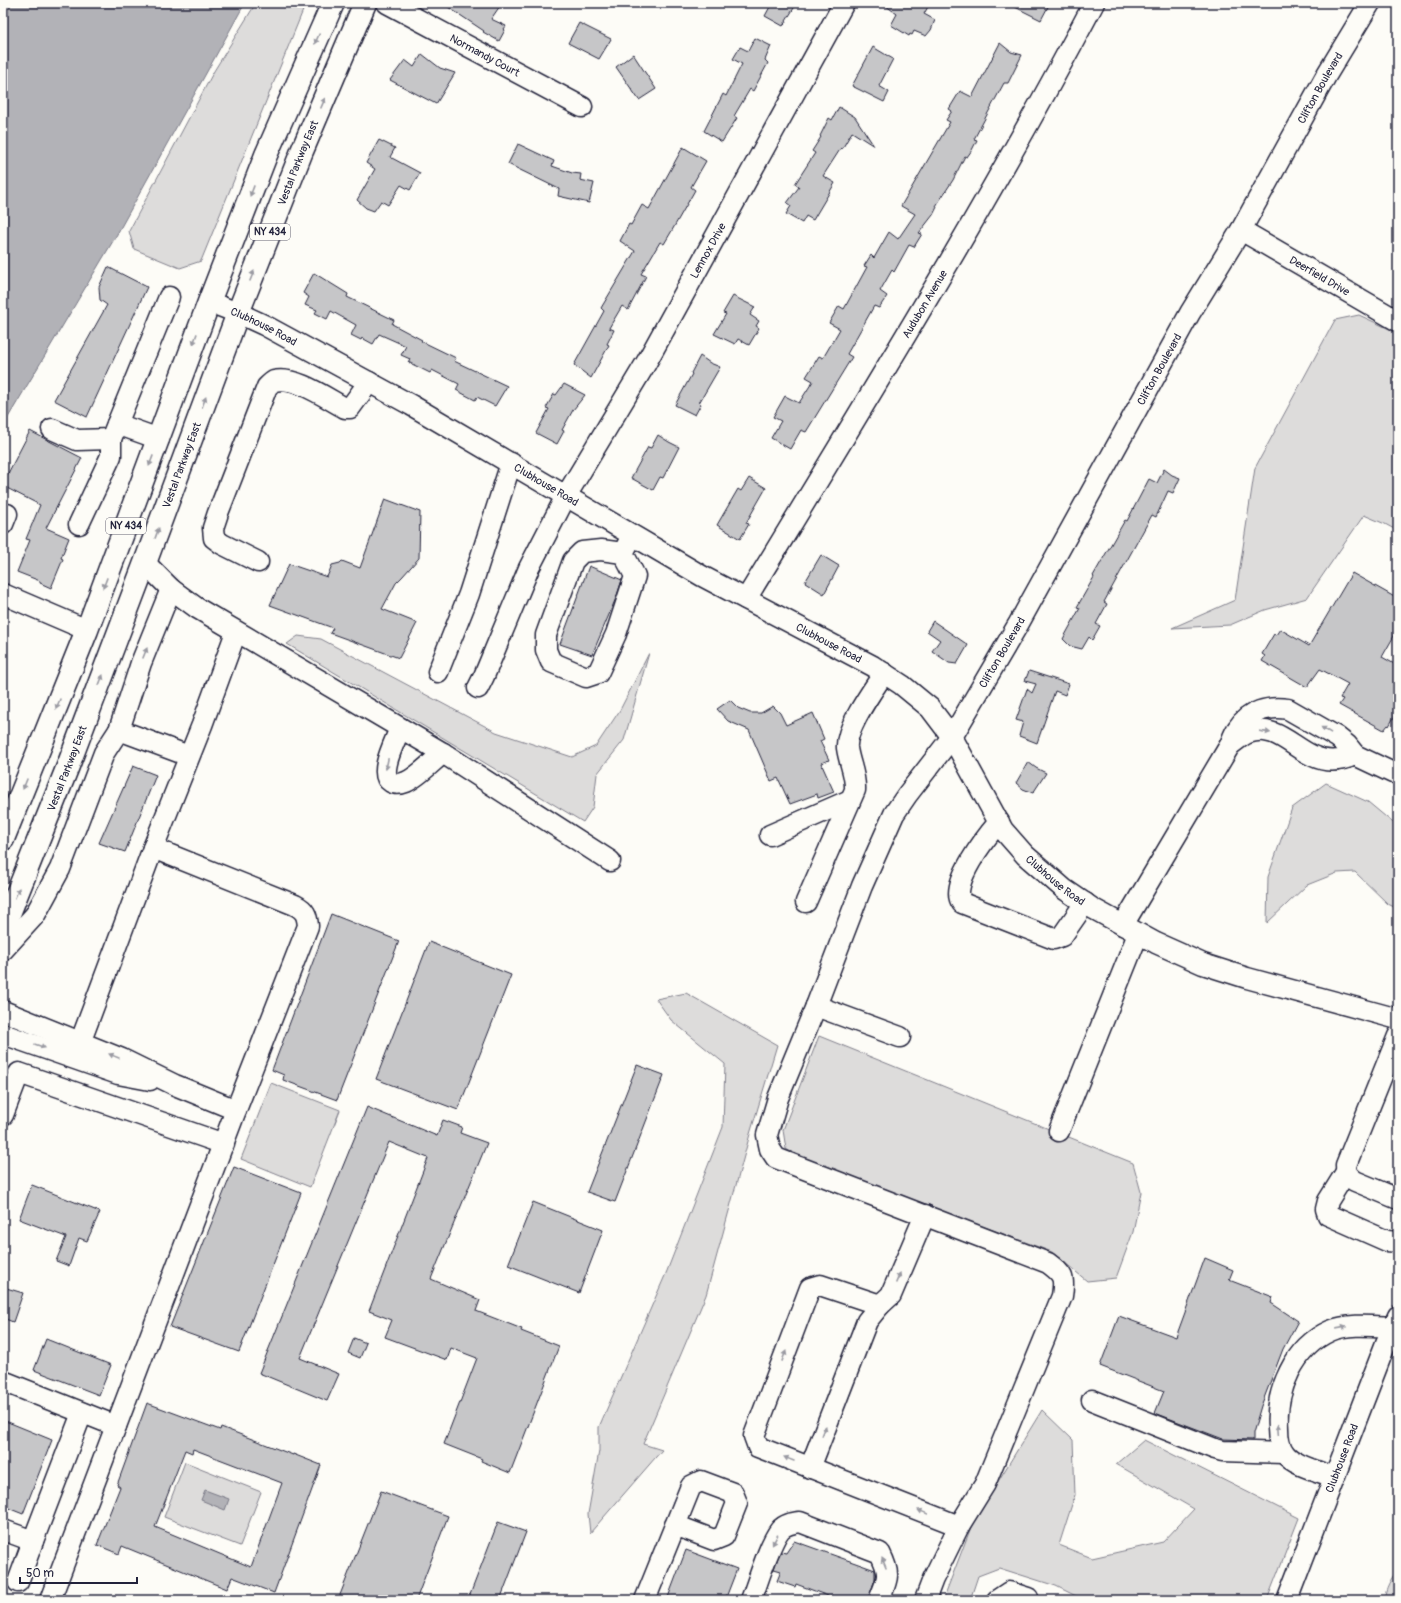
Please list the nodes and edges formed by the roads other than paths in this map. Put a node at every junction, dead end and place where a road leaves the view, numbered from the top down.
1 (333, 3) edge
2 (365, 3) edge
3 (387, 3) edge
4 (844, 3) edge
5 (1094, 3) edge
6 (1370, 3) edge
7 (582, 108) dead end
8 (1241, 230) junction
9 (169, 297) dead end
10 (209, 302) junction
11 (238, 313) junction
12 (1398, 321) edge
13 (369, 382) junction
14 (52, 429) dead end
15 (114, 432) junction
16 (159, 439) junction
17 (511, 463) junction
18 (566, 496) junction
19 (79, 524) dead end
20 (628, 545) junction
21 (258, 562) dead end
22 (145, 563) junction
23 (171, 589) junction
24 (3, 594) edge
25 (746, 599) junction
26 (87, 630) junction
27 (236, 632) junction
28 (438, 672) dead end
29 (884, 673) junction
30 (478, 688) dead end
31 (400, 728) junction
32 (119, 730) junction
33 (952, 737) junction
34 (1230, 745) junction
35 (443, 753) junction
36 (1356, 755) junction
37 (189, 756) junction
38 (1398, 774) edge
39 (850, 800) junction
40 (999, 822) junction
41 (770, 835) dead end
42 (3, 839) edge
43 (153, 848) junction
44 (610, 861) dead end
45 (806, 902) dead end
46 (1084, 903) junction
47 (3, 929) edge
48 (1131, 930) junction
49 (3, 950) edge
50 (816, 1006) junction
51 (3, 1012) edge
52 (1398, 1019) edge
53 (3, 1034) edge
54 (1398, 1036) edge
55 (900, 1037) dead end
56 (80, 1043) junction
57 (174, 1085) junction
58 (236, 1110) junction
59 (3, 1115) edge
60 (1059, 1131) dead end
61 (224, 1144) junction
62 (1346, 1172) junction
63 (1398, 1199) edge
64 (925, 1215) junction
65 (1398, 1242) edge
66 (880, 1305) junction
67 (1396, 1321) edge
68 (3, 1381) edge
69 (1092, 1400) dead end
70 (82, 1413) junction
71 (116, 1426) junction
72 (1284, 1453) junction
73 (810, 1468) junction
74 (1334, 1477) junction
75 (675, 1525) dead end
76 (959, 1526) junction
77 (3, 1530) edge
78 (33, 1541) junction
79 (18, 1582) dead end
80 (50, 1600) edge
81 (645, 1600) edge
82 (751, 1600) edge
83 (879, 1600) edge
84 (925, 1600) edge
85 (997, 1600) edge
86 (1028, 1600) edge
87 (1287, 1600) edge

1 -> 10 main road, NY 434
11 -> 2 main road, Vestal Parkway East / NY 434
3 - 7 street, Normandy Court
4 - 18 street, Lennox Drive
5 - 25 street, Audubon Avenue
6 - 8 street, Clifton Boulevard
8 - 12 street, Deerfield Drive
8 - 33 street, Clifton Boulevard
9 - 15 street
10 - 11 street, Clubhouse Road
10 -> 16 main road, NY 434
11 - 13 street, Clubhouse Road
22 -> 11 main road, Vestal Parkway East / NY 434
13 - 17 street, Clubhouse Road
13 - 21 street
14 - 15 street
15 - 16 street
15 - 19 street
16 -> 26 main road, NY 434
17 - 18 street, Clubhouse Road
17 - 28 street
18 - 20 street, Clubhouse Road
18 - 30 street, Lennox Drive
20 - 20 street
20 - 25 street, Clubhouse Road
22 - 23 street
47 -> 22 main road, Vestal Parkway East / NY 434
23 - 27 street
32 -> 23 street
24 - 26 street
25 - 29 street, Clubhouse Road
26 -> 42 main road, NY 434
27 - 31 street
27 - 37 street
29 - 33 street, Clubhouse Road
29 - 39 street
31 - 35 street
31 -> 35 street
32 - 37 street
32 - 49 street
33 - 40 street, Clubhouse Road
33 - 50 street, Clifton Boulevard
34 -> 36 street
36 -> 34 street
34 - 48 street
35 - 44 street
36 - 38 street
37 - 43 street
39 - 41 street
39 - 45 street
40 - 46 street, Clubhouse Road
40 - 46 street
43 - 56 street
43 - 58 street
46 - 48 street, Clubhouse Road
48 - 52 street, Clubhouse Road
48 - 60 street
50 - 55 street
50 - 64 street, Clifton Boulevard
51 - 56 street
53 -> 57 street
54 - 62 street
57 -> 56 street
57 - 58 street
58 - 61 street
59 - 61 street
61 - 71 street
62 - 63 street
62 - 65 street
66 -> 64 street
64 - 76 street, Clifton Boulevard
73 -> 66 street
73 -> 66 street
72 -> 67 street
67 - 74 street, Clubhouse Road
68 - 70 street
69 - 72 street
70 - 71 street
70 - 78 street
71 - 80 street
72 - 74 street
76 -> 73 street
74 - 87 street, Clubhouse Road
75 - 81 street
76 - 84 street, Clifton Boulevard
77 - 78 street
78 - 79 street
83 -> 82 street
85 - 86 street

